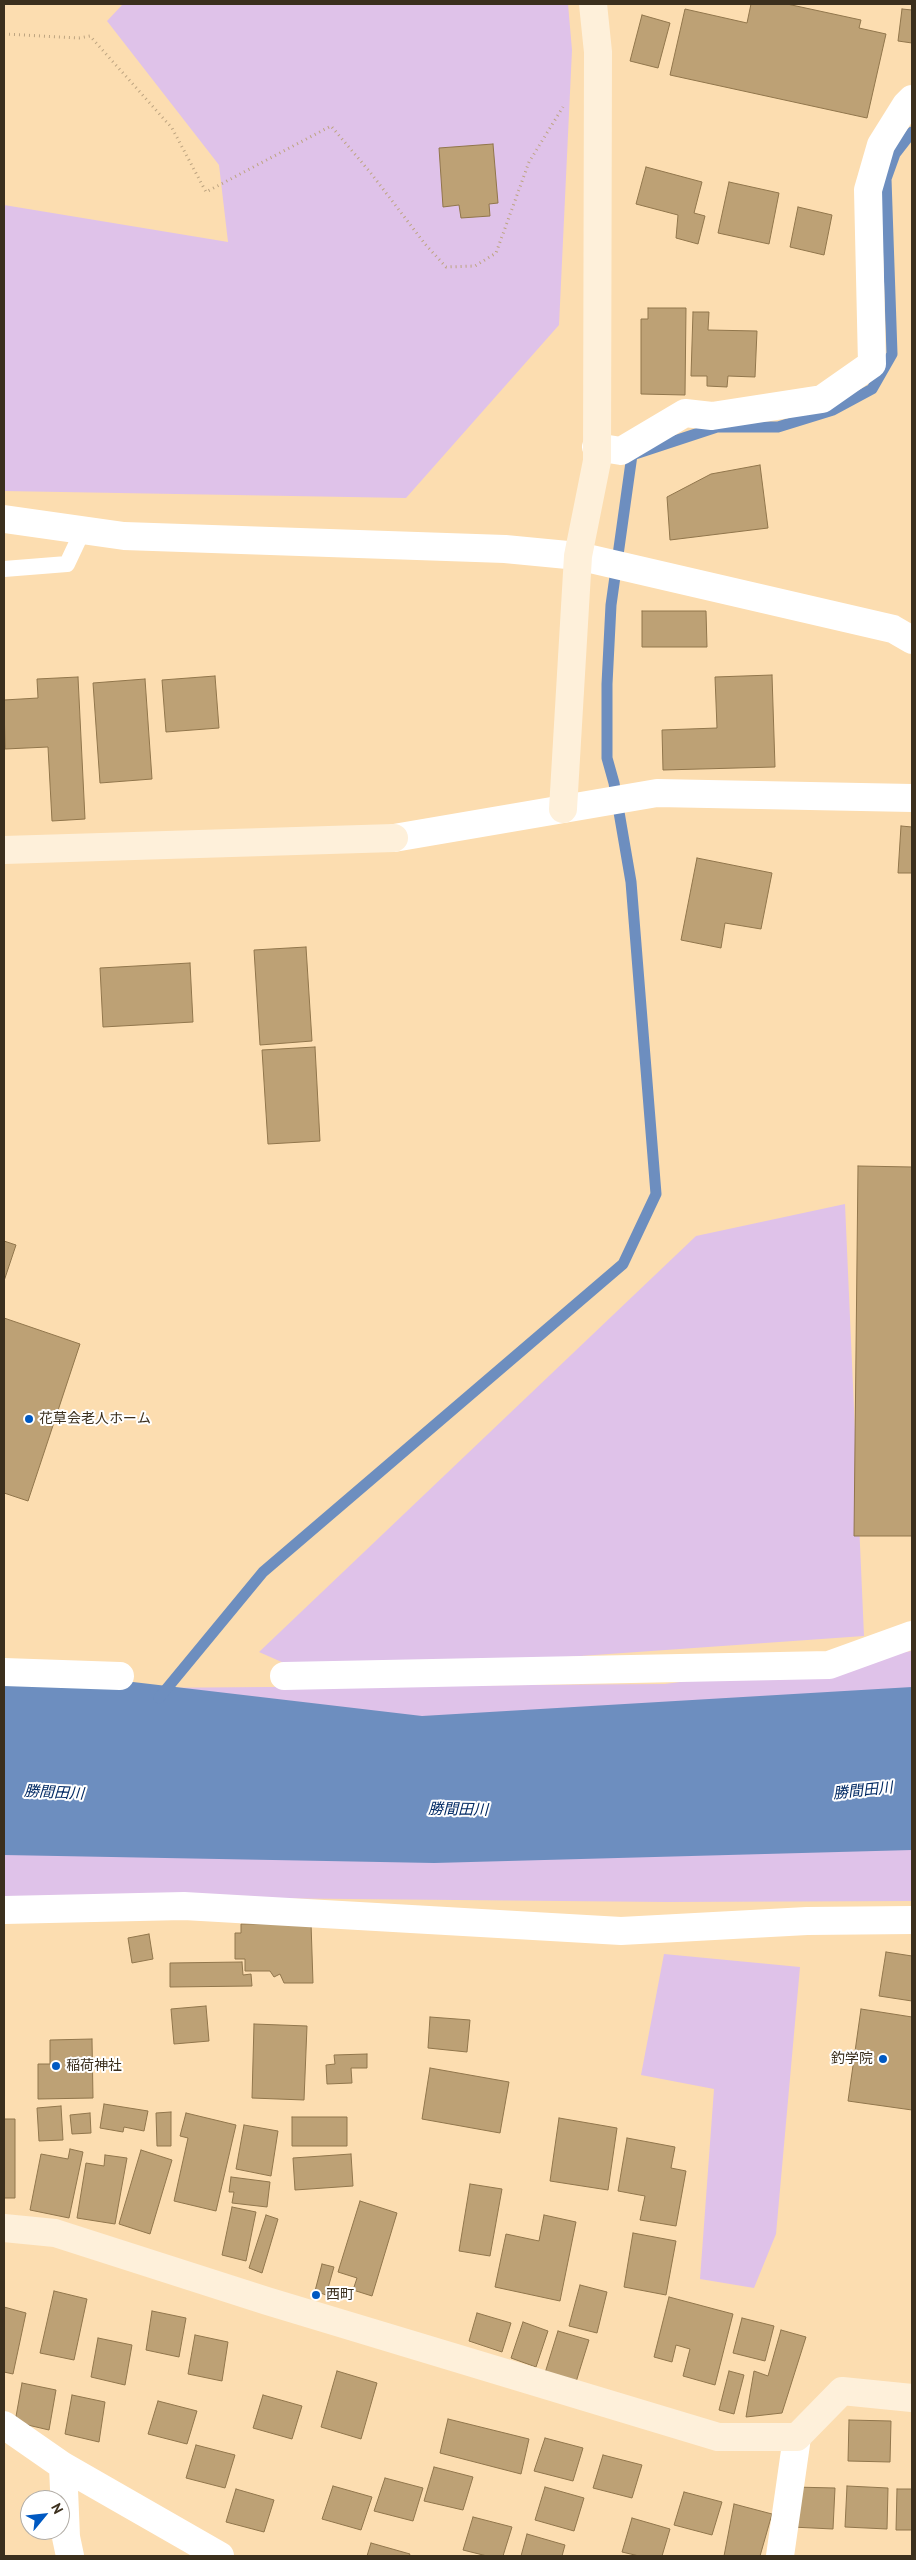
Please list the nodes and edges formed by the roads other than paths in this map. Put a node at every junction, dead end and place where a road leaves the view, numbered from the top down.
1 (593, 4) edge
2 (912, 99) edge
3 (596, 447) junction
4 (4, 519) edge
5 (83, 530) junction
6 (585, 558) junction
7 (4, 568) edge
8 (912, 640) edge
9 (912, 798) edge
10 (563, 809) junction
11 (4, 850) edge
12 (912, 1635) edge
13 (4, 1672) edge
14 (120, 1676) dead end
15 (284, 1676) dead end
16 (4, 1910) edge
17 (912, 1920) edge
18 (4, 2228) edge
19 (912, 2398) edge
20 (4, 2425) edge
21 (797, 2438) junction
22 (63, 2466) junction
23 (70, 2556) edge
24 (220, 2556) edge
25 (780, 2556) edge

1 - 3 street
2 - 3 street
3 - 6 street
4 - 5 street
5 - 6 street
5 - 7 lane
6 - 8 street
6 - 10 street
9 - 10 street
10 - 11 street
12 - 15 street
13 - 14 street
16 - 17 street
18 - 21 street
19 - 21 street
20 - 22 street
21 - 25 street
22 - 23 street
22 - 24 street

